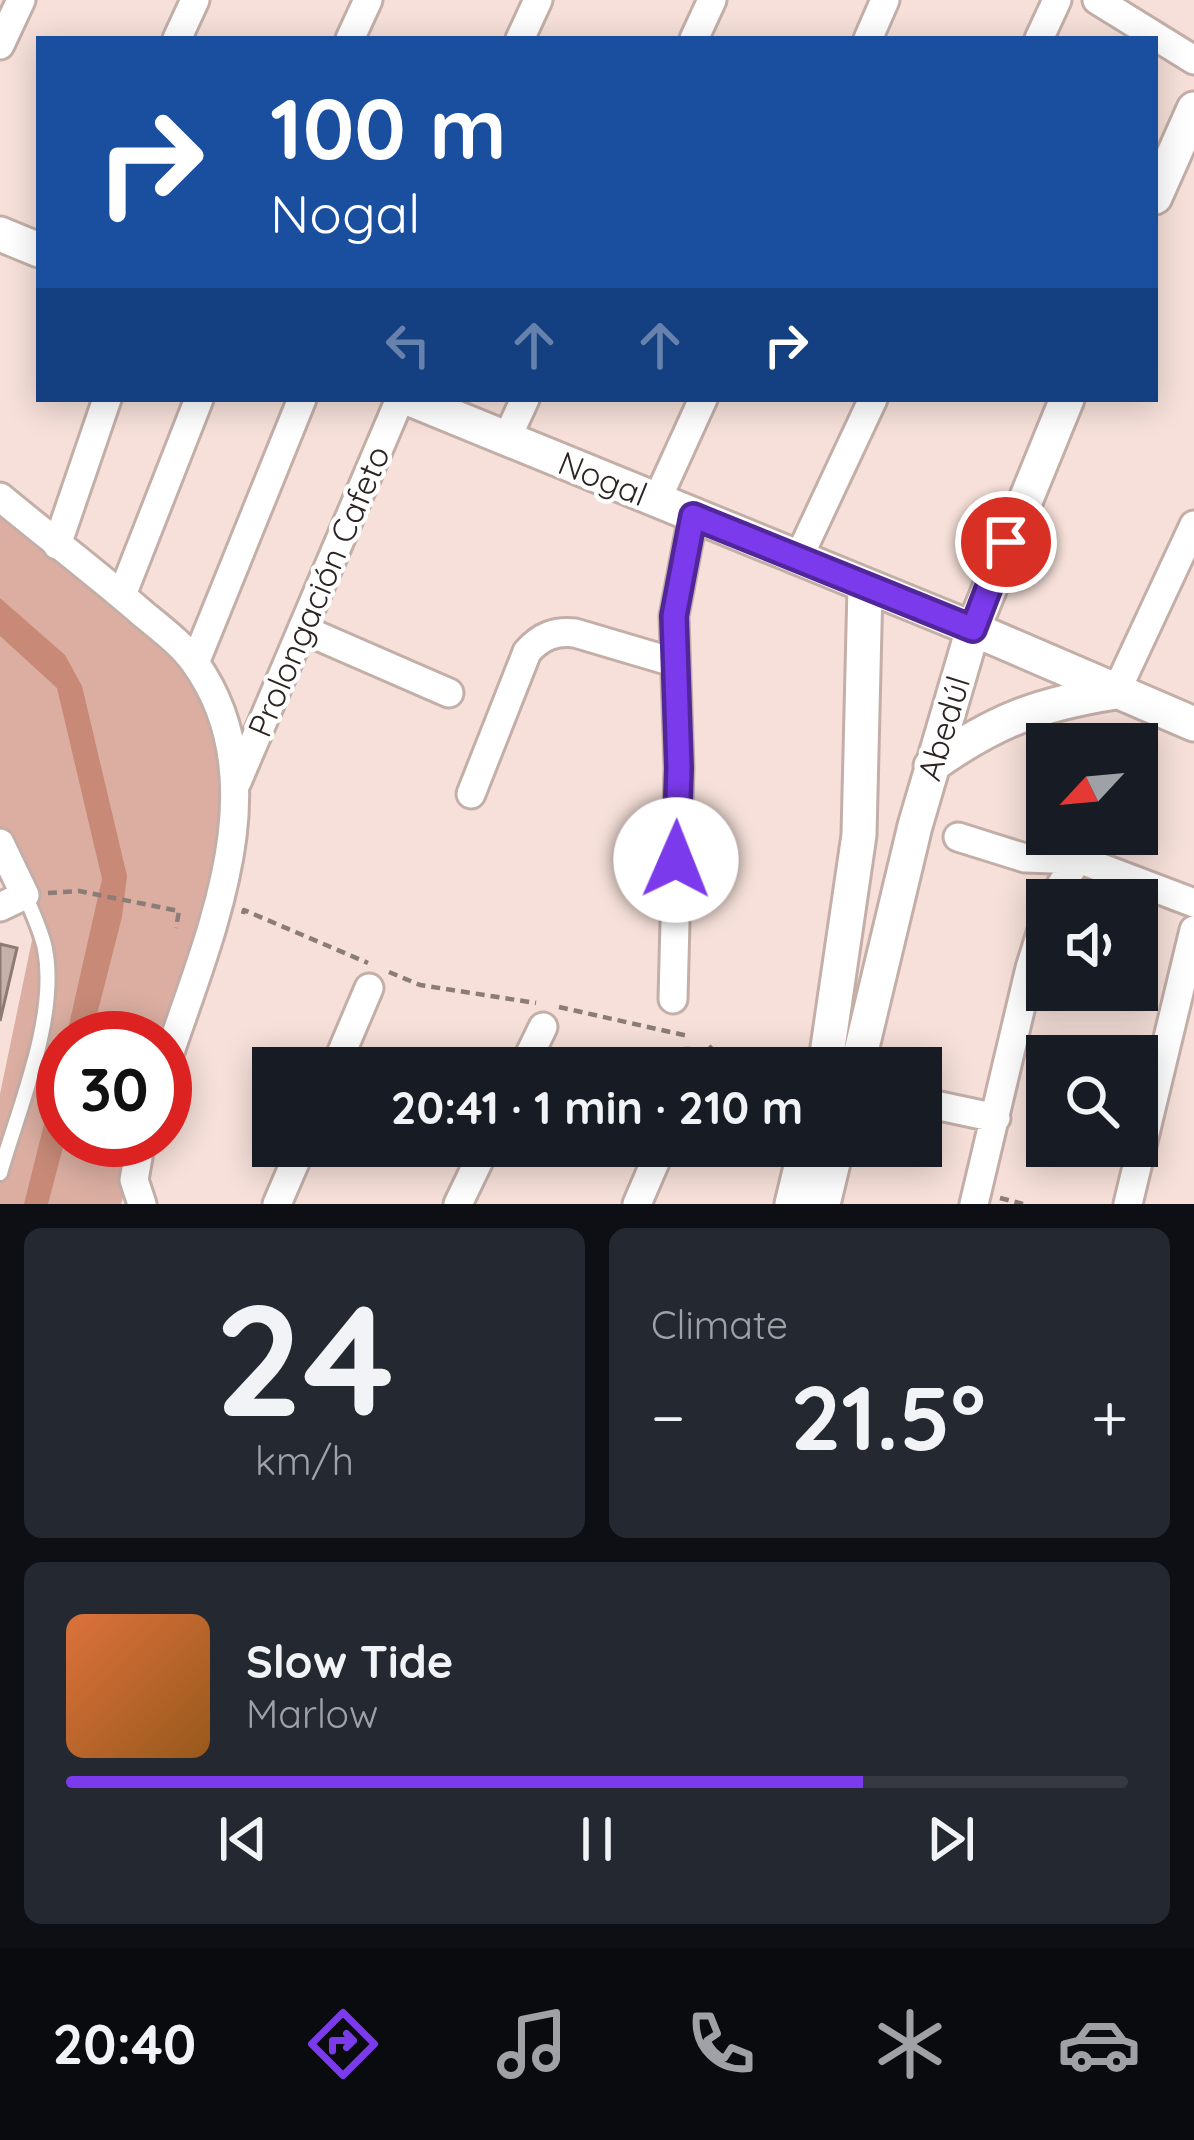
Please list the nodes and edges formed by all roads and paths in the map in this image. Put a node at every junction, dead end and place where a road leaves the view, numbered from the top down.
1 (21, 0) edge
2 (195, 0) edge
3 (368, 0) edge
4 (538, 0) edge
5 (712, 0) edge
6 (885, 0) edge
7 (1058, 0) edge
8 (1097, 0) edge
9 (178, 36) edge
10 (351, 36) edge
11 (521, 36) edge
12 (695, 36) edge
13 (869, 36) edge
14 (1041, 36) edge
15 (1155, 36) edge
16 (1158, 38) edge
17 (0, 45) edge
18 (1194, 60) edge
19 (1194, 109) edge
20 (1158, 190) edge
21 (0, 234) edge
22 (36, 249) edge
23 (106, 402) edge
24 (198, 402) edge
25 (301, 402) edge
26 (399, 402) edge
27 (417, 402) edge
28 (524, 402) edge
29 (702, 402) edge
30 (871, 402) edge
31 (1065, 402) edge
32 (507, 438) junction
33 (0, 497) edge
34 (657, 500) junction
35 (693, 516) junction
36 (1194, 525) edge
37 (57, 545) junction
38 (798, 559) junction
39 (865, 587) junction
40 (122, 595) junction
41 (302, 629) junction
42 (973, 629) junction
43 (673, 662) junction
44 (195, 663) junction
45 (1116, 692) junction
46 (449, 693) dead end
47 (1194, 724) edge
48 (931, 766) junction
49 (237, 782) junction
50 (471, 794) dead end
51 (958, 837) dead end
52 (0, 843) edge
53 (1084, 855) edge
54 (1081, 860) junction
55 (1063, 879) edge
56 (12, 901) edge
57 (1194, 904) edge
58 (176, 928) dead end
59 (237, 928) dead end
60 (1194, 930) edge
61 (1026, 986) edge
62 (369, 988) dead end
63 (673, 999) dead end
64 (183, 1011) edge
65 (543, 1027) dead end
66 (344, 1047) edge
67 (533, 1047) edge
68 (709, 1047) edge
69 (827, 1047) edge
70 (861, 1047) edge
71 (942, 1106) edge
72 (996, 1118) junction
73 (137, 1167) edge
74 (293, 1167) edge
75 (476, 1167) edge
76 (653, 1167) edge
77 (801, 1167) edge
78 (832, 1167) edge
79 (0, 1173) edge
80 (142, 1204) edge
81 (277, 1204) edge
82 (458, 1204) edge
83 (637, 1204) edge
84 (792, 1204) edge
85 (823, 1204) edge
86 (974, 1204) edge
87 (1128, 1204) edge

1 - 17 street
2 - 9 street
3 - 10 street
4 - 11 street
5 - 12 street
6 - 13 street
7 - 14 street
8 - 15 street
16 - 18 street
19 - 20 street
21 - 22 street
23 - 37 street
24 - 40 street
25 - 44 street
26 - 41 street, Prolongación Cafeto
27 - 32 street, Nogal
28 - 32 street
29 - 34 street
30 - 38 street
31 - 42 street, Abedúl
32 - 34 street, Nogal
33 - 37 street
34 - 35 street, Nogal
35 - 38 street, Nogal
35 - 43 street
36 - 45 street
37 - 40 street
38 - 39 street, Nogal
39 - 42 street, Nogal
39 - 69 street, Abedúl
40 - 44 street
41 - 46 street
41 - 49 street, Prolongación Cafeto
42 - 45 street, Nogal
42 - 48 street, Abedúl
43 - 50 street
43 - 63 street
44 - 49 street
45 - 47 street, Nogal
45 - 48 street
48 - 70 street, Abedúl
49 - 64 street
51 - 54 street
52 - 56 street
53 - 54 street
54 - 55 street
54 - 57 street
56 - 58 path
56 - 79 lane
59 - 68 path
60 - 87 street
61 - 72 street
62 - 66 street
65 - 67 street
71 - 72 street
72 - 86 street
73 - 80 street
74 - 81 street
75 - 82 street
76 - 83 street
77 - 84 street
78 - 85 street

